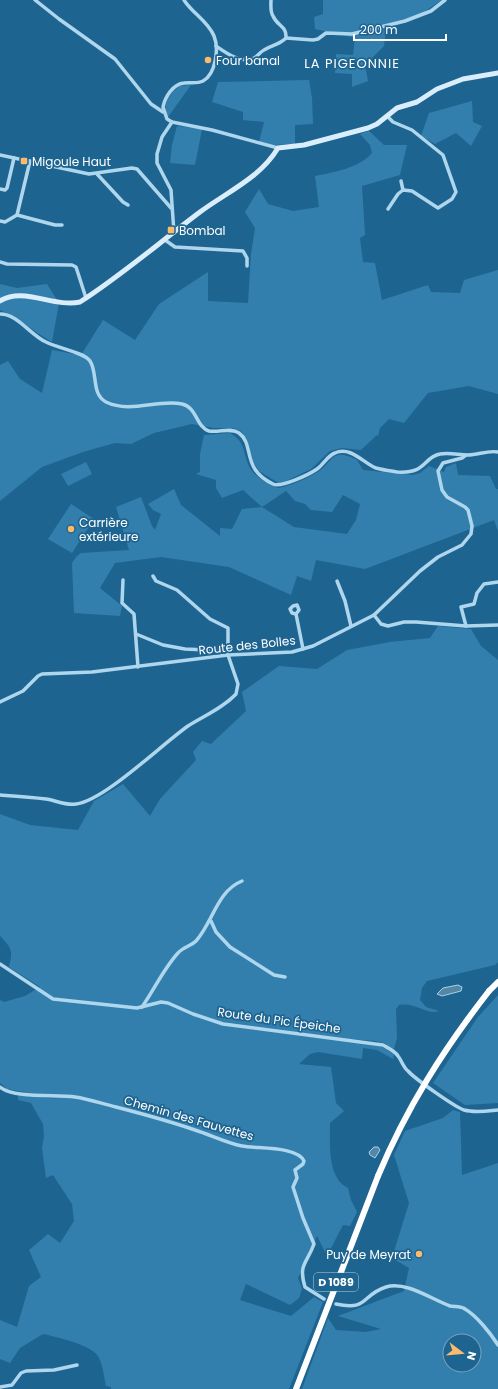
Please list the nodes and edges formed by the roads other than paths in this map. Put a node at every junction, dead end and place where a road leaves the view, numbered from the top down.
1 (35, 0) edge
2 (184, 0) edge
3 (271, 0) edge
4 (445, 0) edge
5 (286, 38) junction
6 (216, 46) junction
7 (498, 73) edge
8 (163, 112) junction
9 (387, 116) junction
10 (172, 122) junction
11 (278, 148) junction
12 (0, 155) edge
13 (14, 158) junction
14 (30, 161) junction
15 (97, 174) junction
16 (401, 181) dead end
17 (0, 189) edge
18 (403, 190) junction
19 (172, 194) junction
20 (166, 200) junction
21 (128, 205) dead end
22 (171, 208) junction
23 (388, 209) dead end
24 (17, 214) junction
25 (0, 221) edge
26 (62, 225) dead end
27 (174, 233) junction
28 (164, 240) junction
29 (0, 262) edge
30 (247, 266) dead end
31 (86, 298) junction
32 (0, 301) edge
33 (0, 314) edge
34 (498, 452) edge
35 (466, 455) junction
36 (153, 576) dead end
37 (122, 580) dead end
38 (337, 581) dead end
39 (498, 582) edge
40 (296, 614) dead end
41 (374, 615) junction
42 (351, 626) junction
43 (466, 626) junction
44 (498, 626) edge
45 (136, 634) junction
46 (303, 649) junction
47 (228, 653) junction
48 (138, 667) junction
49 (0, 702) edge
50 (0, 795) edge
51 (242, 881) dead end
52 (211, 921) junction
53 (0, 964) edge
54 (285, 977) dead end
55 (498, 982) edge
56 (142, 1008) junction
57 (0, 1087) edge
58 (498, 1110) edge
59 (324, 1299) dead end
60 (336, 1304) dead end
61 (498, 1345) edge
62 (77, 1365) dead end
63 (0, 1387) edge
64 (296, 1389) edge

1 - 8 street
2 - 6 street
3 - 5 street
4 - 5 street
5 - 6 street
6 - 8 street
7 - 9 street
8 - 10 street
9 - 11 street
9 - 18 street
10 - 11 street
10 - 19 street
11 - 27 street
12 - 13 street
13 - 14 street
13 - 17 street
14 - 15 street
14 - 24 street
15 - 20 street
15 - 21 street
16 - 18 street
18 - 23 street
19 - 20 street
19 - 22 street
20 - 22 street
22 - 27 street
24 - 25 street
24 - 26 street
27 - 28 street
28 - 30 street
28 - 31 street
29 - 31 street
31 - 32 street
33 - 35 street
34 - 35 street
35 - 41 street, Route des Bolles
36 - 47 street
37 - 45 street
38 - 42 street
39 - 43 street
40 - 46 street
41 - 42 street, Route des Bolles
41 - 43 street
42 - 46 street, Route des Bolles
43 - 44 street
45 - 47 street
45 - 48 street
46 - 47 street, Route des Bolles
47 - 48 street, Route des Bolles
47 - 50 street
48 - 49 street, Route des Bolles
51 - 52 street
52 - 54 street
52 - 56 street
53 - 56 street, Route du Pic Épeiche
55 - 64 highway, D 1089, bridge
56 - 58 street, Route du Pic Épeiche
57 - 59 street, Chemin des Fauvettes
60 - 61 street
62 - 63 street

